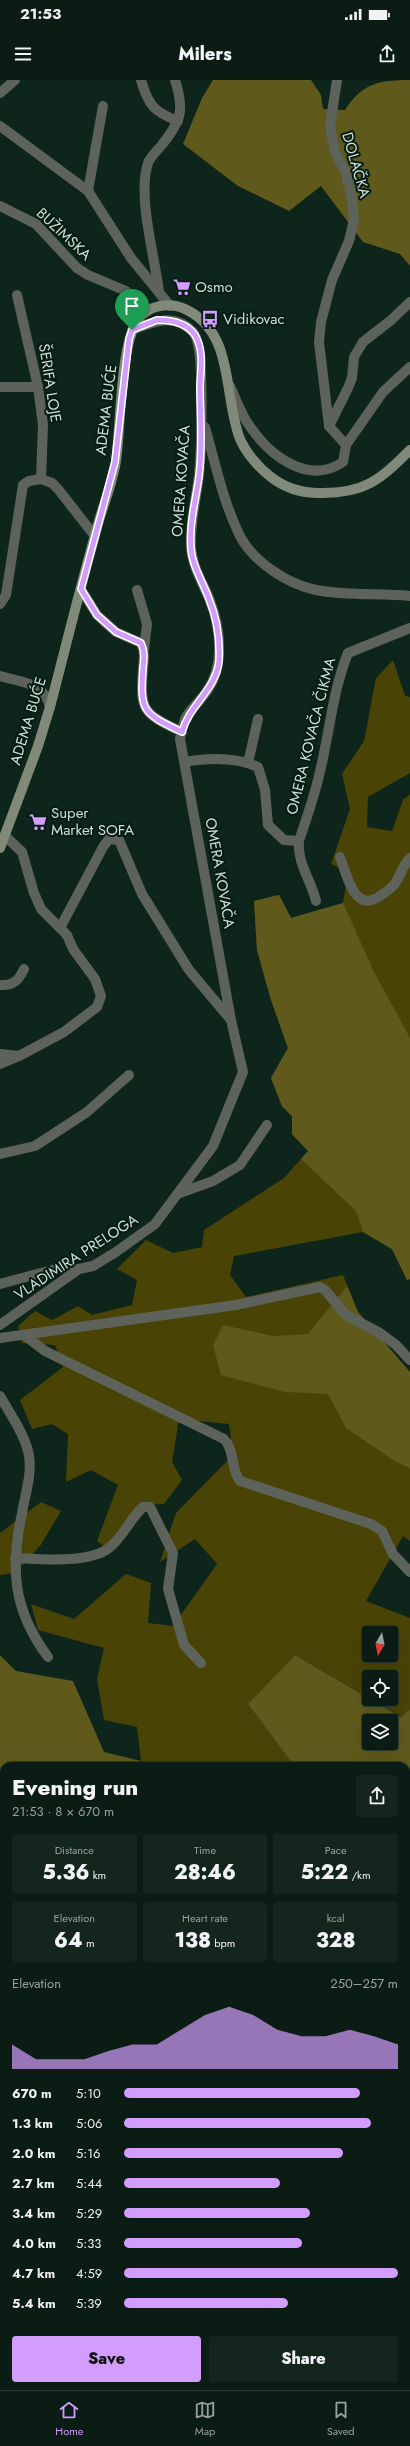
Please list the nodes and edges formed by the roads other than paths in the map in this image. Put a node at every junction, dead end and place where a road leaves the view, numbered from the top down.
1 (15, 80) edge
2 (141, 80) edge
3 (175, 80) edge
4 (337, 80) edge
5 (0, 93) edge
6 (103, 106) dead end
7 (178, 122) junction
8 (0, 126) edge
9 (88, 191) junction
10 (0, 206) edge
11 (159, 292) junction
12 (17, 295) dead end
13 (410, 302) edge
14 (170, 306) junction
15 (146, 312) junction
16 (132, 330) junction
17 (410, 367) edge
18 (229, 386) junction
19 (0, 387) edge
20 (38, 387) junction
21 (200, 411) junction
22 (329, 426) junction
23 (346, 445) junction
24 (410, 450) edge
25 (41, 479) junction
26 (94, 535) junction
27 (81, 589) junction
28 (138, 590) dead end
29 (409, 595) edge
30 (0, 604) edge
31 (410, 628) edge
32 (144, 648) junction
33 (0, 676) edge
34 (50, 707) junction
35 (258, 719) dead end
36 (182, 732) junction
37 (184, 762) junction
38 (248, 762) junction
39 (5, 836) junction
40 (299, 841) junction
41 (0, 848) edge
42 (340, 857) dead end
43 (410, 858) edge
44 (316, 901) dead end
45 (60, 928) junction
46 (24, 969) dead end
47 (0, 985) edge
48 (231, 1020) junction
49 (0, 1054) edge
50 (19, 1056) junction
51 (0, 1064) edge
52 (129, 1075) dead end
53 (267, 1125) dead end
54 (0, 1154) edge
55 (178, 1194) junction
56 (79, 1270) junction
57 (1, 1283) edge
58 (0, 1325) edge
59 (24, 1334) junction
60 (0, 1338) edge
61 (410, 1360) edge
62 (0, 1396) edge
63 (15, 1558) junction
64 (410, 1572) edge
65 (48, 1657) dead end
66 (201, 1663) dead end

1 - 5 street
2 - 7 street
3 - 7 street
4 - 22 street, DOLAČKA
6 - 9 street
7 - 11 street
8 - 9 street
9 - 11 street
10 - 15 street, BUŽIMSKA
11 - 14 street
12 - 20 street, ŠERIFA LOJE
13 - 22 street
14 - 15 street
14 - 18 street
15 - 16 street, ADEMA BUĆE
16 - 21 street, OMERA KOVAČA
16 - 26 street, ADEMA BUĆE
17 - 23 street
18 - 23 street
18 - 24 street
19 - 20 street
20 - 25 street, ŠERIFA LOJE
21 - 29 street
21 - 36 street, OMERA KOVAČA
22 - 23 street
25 - 26 street
25 - 30 street
26 - 27 street, ADEMA BUĆE
27 - 32 street
27 - 34 street, ADEMA BUĆE
28 - 32 street
31 - 40 street, OMERA KOVAČA ČIKMA
32 - 36 street
33 - 34 street
34 - 39 street, ADEMA BUĆE
35 - 38 street
36 - 37 street, OMERA KOVAČA
37 - 38 street
37 - 48 street, OMERA KOVAČA
38 - 40 street, OMERA KOVAČA ČIKMA
39 - 41 street, ADEMA BUĆE
39 - 45 street
40 - 44 street
42 - 43 street
45 - 48 street, VLADIMIRA PRELOGA
45 - 50 street
46 - 47 street
48 - 55 street, VLADIMIRA PRELOGA
49 - 50 street
50 - 51 street
52 - 54 street
53 - 55 street
55 - 56 street, VLADIMIRA PRELOGA
56 - 57 street
56 - 58 street, VLADIMIRA PRELOGA
59 - 60 street
59 - 61 street
59 - 64 street
62 - 63 street
63 - 65 street
63 - 66 street

